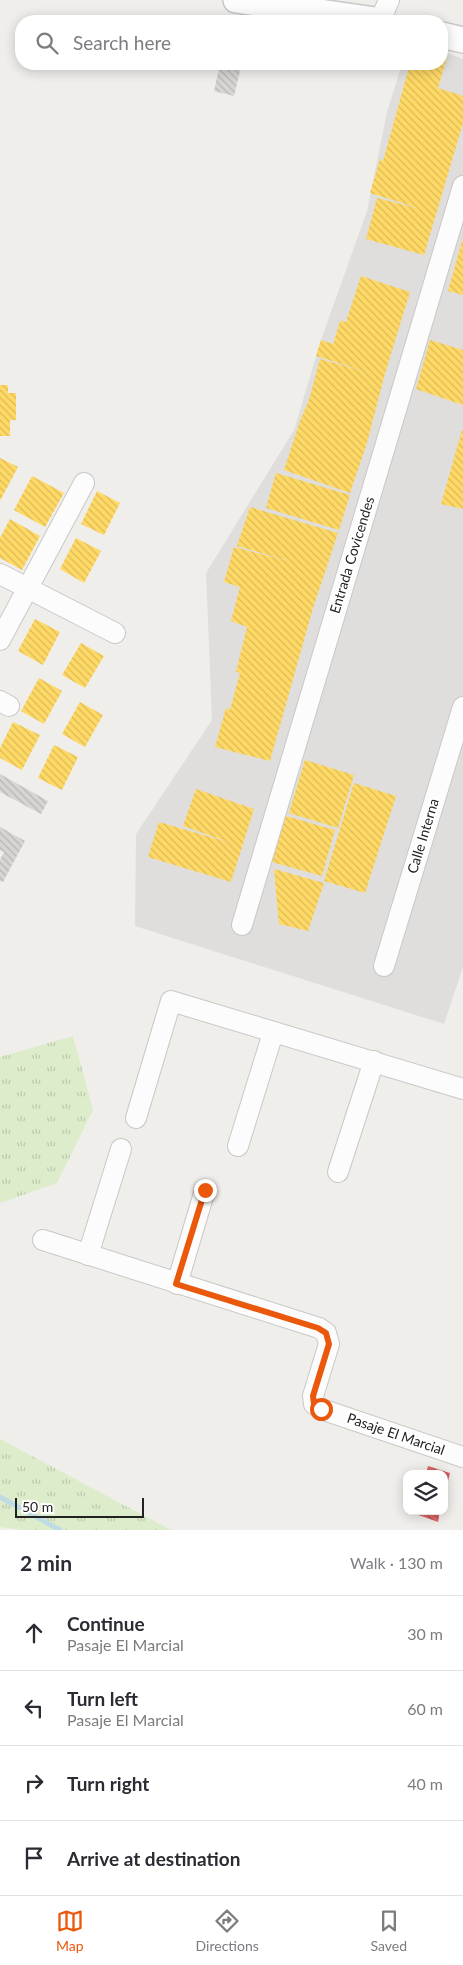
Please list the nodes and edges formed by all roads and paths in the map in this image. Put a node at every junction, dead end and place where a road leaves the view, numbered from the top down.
1 (236, 0) edge
2 (389, 0) edge
3 (340, 15) edge
4 (383, 15) edge
5 (448, 36) edge
6 (463, 40) edge
7 (463, 186) edge
8 (457, 223) edge
9 (84, 482) dead end
10 (0, 574) edge
11 (28, 588) junction
12 (115, 633) dead end
13 (0, 640) edge
14 (463, 707) edge
15 (242, 925) dead end
16 (384, 966) dead end
17 (273, 1033) junction
18 (374, 1062) junction
19 (463, 1089) edge
20 (136, 1118) dead end
21 (238, 1146) dead end
22 (121, 1149) dead end
23 (338, 1172) dead end
24 (205, 1190) dead end
25 (42, 1240) dead end
26 (88, 1255) junction
27 (176, 1284) junction
28 (463, 1457) edge

1 - 3 street
2 - 4 street
5 - 6 street
7 - 8 street, Entrada Covicendes
8 - 15 street, Entrada Covicendes
9 - 11 street
10 - 11 street
11 - 12 street
11 - 13 street
14 - 16 street, Calle Interna
17 - 18 street
17 - 20 street
17 - 21 street
18 - 19 street
18 - 23 street
22 - 26 street
24 - 27 street
25 - 26 street, Pasaje El Marcial
26 - 27 street, Pasaje El Marcial
27 - 28 street, Pasaje El Marcial

